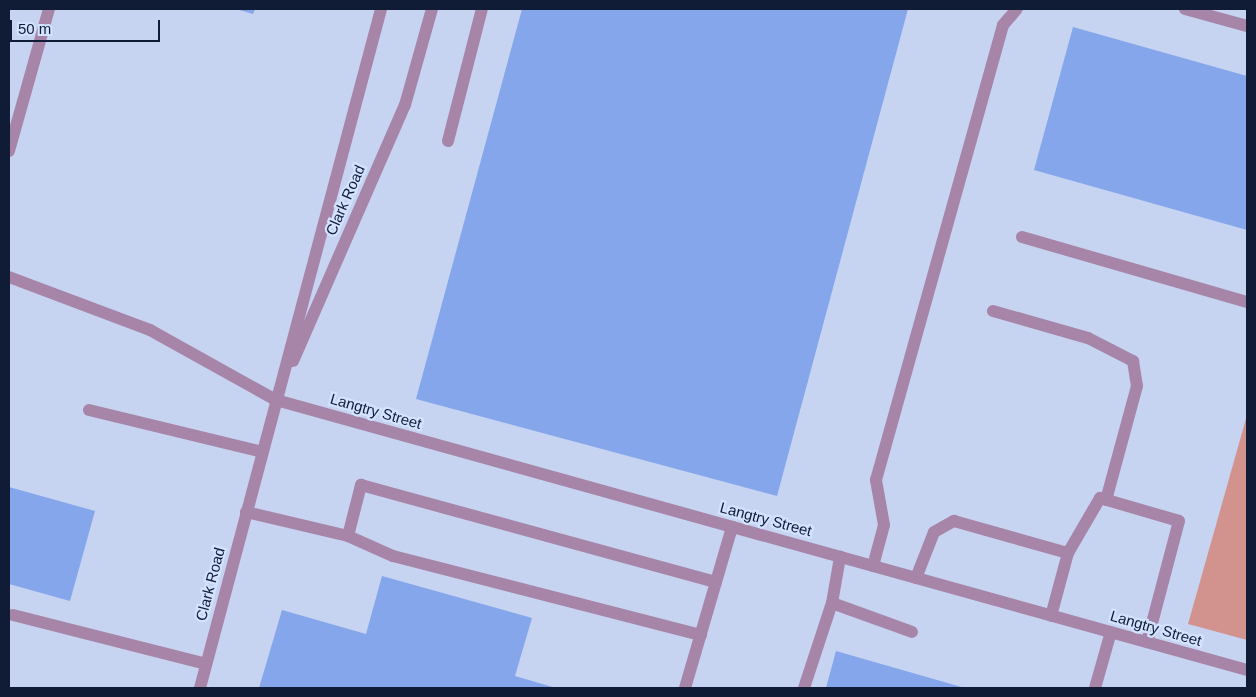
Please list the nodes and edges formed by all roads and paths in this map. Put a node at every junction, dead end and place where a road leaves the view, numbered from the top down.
1 (49, 9) edge
2 (381, 9) edge
3 (432, 9) edge
4 (482, 9) edge
5 (1017, 9) edge
6 (1185, 9) edge
7 (1247, 26) edge
8 (448, 141) dead end
9 (9, 150) edge
10 (1022, 237) dead end
11 (9, 277) edge
12 (1247, 302) edge
13 (993, 311) dead end
14 (276, 400) junction
15 (89, 410) dead end
16 (262, 452) junction
17 (1106, 500) junction
18 (246, 512) junction
19 (732, 527) junction
20 (348, 536) junction
21 (1068, 553) junction
22 (840, 557) junction
23 (873, 566) junction
24 (916, 578) junction
25 (716, 582) junction
26 (832, 603) junction
27 (13, 615) dead end
28 (1051, 616) junction
29 (912, 632) dead end
30 (1111, 632) junction
31 (701, 635) junction
32 (1147, 642) junction
33 (206, 664) junction
34 (1247, 670) edge
35 (200, 688) edge
36 (685, 688) edge
37 (804, 688) edge
38 (1095, 688) edge

1 - 9 street
2 - 14 street, Clark Road
3 - 14 street, Clark Road
4 - 8 street
5 - 23 street
6 - 7 street
10 - 12 street
11 - 14 street, Langtry Street
13 - 17 street
14 - 16 street, Clark Road
14 - 19 street, Langtry Street
15 - 16 street
16 - 18 street, Clark Road
17 - 21 street
17 - 32 street
18 - 20 street
18 - 33 street, Clark Road
19 - 22 street, Langtry Street
19 - 25 street
20 - 25 street
20 - 31 street
21 - 24 street
21 - 28 street
22 - 23 street, Langtry Street
22 - 26 street
23 - 24 street, Langtry Street
24 - 28 street, Langtry Street
25 - 31 street
26 - 29 street
26 - 37 street
27 - 33 street
28 - 30 street, Langtry Street
30 - 32 street, Langtry Street
30 - 38 street
31 - 36 street
32 - 34 street, Langtry Street
33 - 35 street, Clark Road

